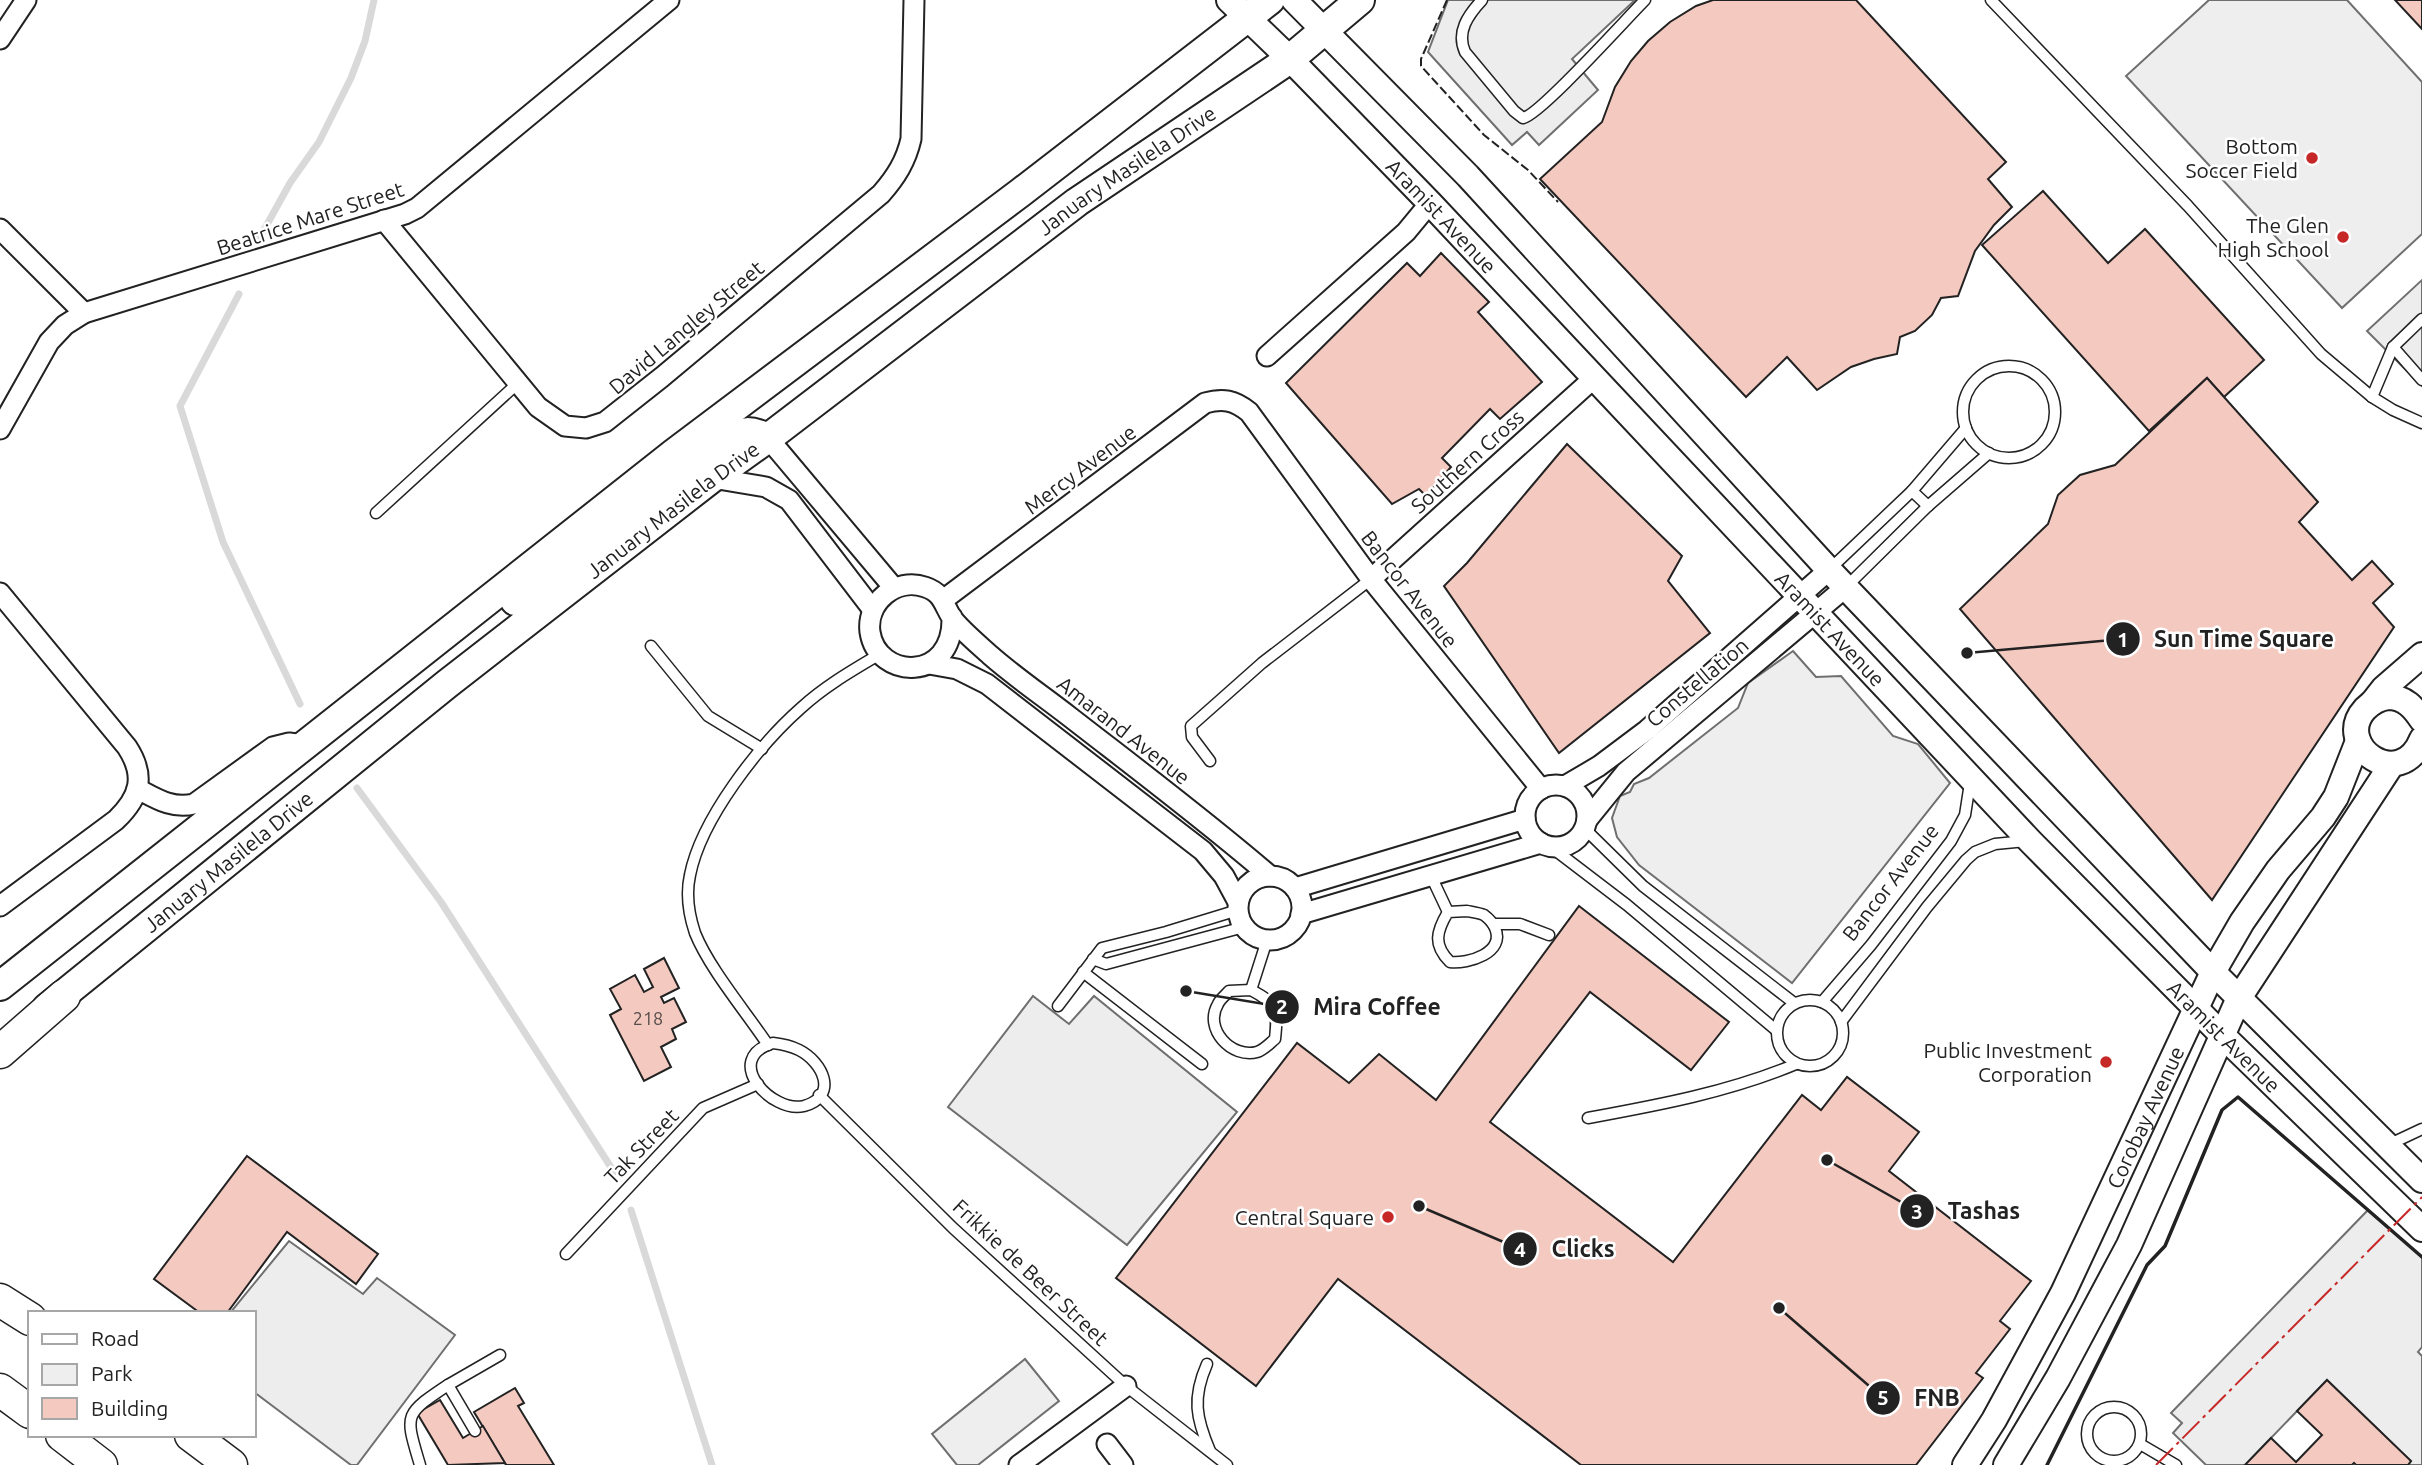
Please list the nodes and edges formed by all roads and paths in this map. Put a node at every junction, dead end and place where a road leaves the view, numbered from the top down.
1 (26, 0) edge
2 (669, 0) edge
3 (914, 0) edge
4 (1270, 0) edge
5 (1294, 0) edge
6 (1360, 0) edge
7 (1482, 0) edge
8 (1645, 0) edge
9 (1991, 0) edge
10 (1237, 9) edge
11 (1323, 30) junction
12 (0, 39) edge
13 (1290, 60) junction
14 (1430, 203) junction
15 (384, 220) junction
16 (0, 229) edge
17 (84, 313) junction
18 (2422, 320) edge
19 (2393, 348) junction
20 (1267, 356) dead end
21 (1594, 378) junction
22 (2422, 380) edge
23 (518, 383) junction
24 (2372, 397) junction
25 (1249, 412) joint
26 (2422, 423) edge
27 (1966, 428) junction
28 (0, 429) edge
29 (768, 438) junction
30 (1989, 453) junction
31 (712, 478) junction
32 (1912, 491) junction
33 (1928, 506) junction
34 (376, 513) dead end
35 (1371, 579) junction
36 (1838, 579) junction
37 (894, 589) junction
38 (0, 593) edge
39 (1806, 605) junction
40 (947, 609) junction
41 (873, 610) junction
42 (440, 639) junction
43 (651, 646) dead end
44 (880, 654) junction
45 (2422, 655) edge
46 (929, 664) junction
47 (2373, 702) junction
48 (2422, 720) edge
49 (2422, 739) edge
50 (2358, 740) junction
51 (305, 745) junction
52 (762, 749) junction
53 (1210, 761) dead end
54 (2392, 764) junction
55 (1970, 778) junction
56 (1565, 786) junction
57 (138, 789) junction
58 (1541, 789) junction
59 (1525, 818) junction
60 (1586, 825) junction
61 (2030, 841) junction
62 (1546, 845) junction
63 (1270, 876) junction
64 (1431, 876) junction
65 (1295, 888) junction
66 (0, 906) edge
67 (1448, 912) junction
68 (1240, 913) junction
69 (1301, 914) junction
70 (1493, 924) junction
71 (1549, 935) dead end
72 (1267, 940) junction
73 (1093, 959) junction
74 (1083, 972) junction
75 (2213, 972) junction
76 (0, 986) edge
77 (1251, 990) junction
78 (64, 996) junction
79 (2239, 998) junction
80 (1822, 1002) junction
81 (1794, 1003) junction
82 (1058, 1006) dead end
83 (2197, 1009) junction
84 (1841, 1022) junction
85 (1776, 1030) junction
86 (2221, 1034) junction
87 (0, 1042) edge
88 (768, 1045) junction
89 (0, 1052) edge
90 (1797, 1063) junction
91 (1202, 1064) dead end
92 (758, 1084) junction
93 (819, 1095) junction
94 (1588, 1118) dead end
95 (2422, 1129) edge
96 (2387, 1145) junction
97 (2422, 1180) edge
98 (2422, 1229) edge
99 (566, 1254) dead end
100 (0, 1300) edge
101 (28, 1318) edge
102 (500, 1355) dead end
103 (1207, 1364) dead end
104 (448, 1385) junction
105 (1126, 1386) junction
106 (0, 1390) edge
107 (28, 1411) edge
108 (475, 1431) dead end
109 (65, 1437) edge
110 (194, 1437) edge
111 (1107, 1444) dead end
112 (2140, 1444) junction
113 (1212, 1453) junction
114 (1040, 1459) edge
115 (2103, 1462) edge
116 (102, 1465) edge
117 (231, 1465) edge
118 (420, 1465) edge
119 (1019, 1465) edge
120 (1123, 1465) edge
121 (1227, 1465) edge
122 (1965, 1465) edge
123 (2006, 1465) edge
124 (2176, 1465) edge

1 - 12 street
2 - 15 street, Beatrice Mare Street
3 - 23 street, David Langley Street
4 - 10 main road, January Masilela Drive
5 - 11 street, Aramist Avenue
6 - 11 main road, January Masilela Drive
7 - 8 lane
9 - 24 lane
10 - 13 street, Aramist Avenue
10 - 42 main road, January Masilela Drive
11 - 13 main road, January Masilela Drive
11 - 36 street, Aramist Avenue
13 - 14 street, Aramist Avenue
13 - 29 main road, January Masilela Drive
14 - 20 street
14 - 21 street, Aramist Avenue
15 - 17 street, Beatrice Mare Street
15 - 23 street, David Langley Street
16 - 17 street
17 - 28 street, Beatrice Mare Street
18 - 19 lane
19 - 22 lane
19 - 24 lane
21 - 35 street, Southern Cross
21 - 39 street, Aramist Avenue
23 - 34 lane
24 - 26 lane
25 - 35 street, Bancor Avenue
25 - 40 street, Mercy Avenue
27 - 30 lane
27 - 30 lane
27 - 32 lane
29 - 31 main road, January Masilela Drive
29 - 37 street
29 - 42 main road
30 - 33 lane
31 - 41 street
31 - 78 main road, January Masilela Drive
32 - 33 lane
32 - 36 lane
33 - 36 lane
35 - 53 lane
35 - 58 street, Bancor Avenue
36 - 39 street, Constellation
36 - 75 street, Aramist Avenue
37 - 40 street
37 - 41 street
38 - 57 street
39 - 55 street, Aramist Avenue
39 - 56 street, Constellation
39 - 60 street, Constellation
40 - 46 street
40 - 63 street, Amarand Avenue
41 - 44 street
42 - 51 main road, January Masilela Drive
43 - 52 lane
44 - 46 street
44 - 52 lane
45 - 47 street, Corobay Avenue
46 - 68 street
47 - 48 street
47 - 50 street, Corobay Avenue
49 - 54 street, Corobay Avenue
50 - 54 street
50 - 75 street, Corobay Avenue
51 - 57 street
51 - 76 main road, January Masilela Drive
52 - 88 lane
54 - 79 street, Corobay Avenue
55 - 61 street, Aramist Avenue
55 - 80 lane, Bancor Avenue
56 - 58 street
56 - 60 street
57 - 66 street
58 - 59 street
59 - 62 street
59 - 65 street
60 - 62 street
60 - 81 lane
61 - 83 street, Aramist Avenue
61 - 84 lane
62 - 64 street
62 - 85 lane
63 - 65 street
63 - 68 street
64 - 67 lane
64 - 69 street
65 - 69 street
67 - 70 lane
67 - 70 lane
68 - 72 street
68 - 73 lane
68 - 73 lane
69 - 72 street
70 - 71 lane
72 - 77 lane
73 - 74 lane
74 - 82 lane
74 - 91 lane
75 - 79 street, Aramist Avenue
75 - 83 street, Corobay Avenue
77 - 77 lane
78 - 87 main road, January Masilela Drive
78 - 89 main road
79 - 86 street, Corobay Avenue
79 - 96 street, Aramist Avenue
80 - 81 lane
80 - 84 lane
81 - 85 lane
83 - 86 street, Aramist Avenue
83 - 122 street, Corobay Avenue
84 - 90 lane
85 - 90 lane
86 - 98 street, Aramist Avenue
86 - 123 street, Corobay Avenue
88 - 92 lane
88 - 93 lane
90 - 94 lane
92 - 93 lane
92 - 99 lane, Tak Street
93 - 105 lane, Frikkie de Beer Street
95 - 96 lane
96 - 97 street, Aramist Avenue
100 - 101 main road
102 - 104 lane
103 - 113 lane
104 - 108 lane
104 - 118 lane
105 - 113 lane, Frikkie de Beer Street
105 - 114 street
106 - 107 main road
109 - 116 main road
110 - 117 main road
111 - 120 street
112 - 115 lane
112 - 115 lane
112 - 124 lane
113 - 121 lane, Frikkie de Beer Street
114 - 119 street

